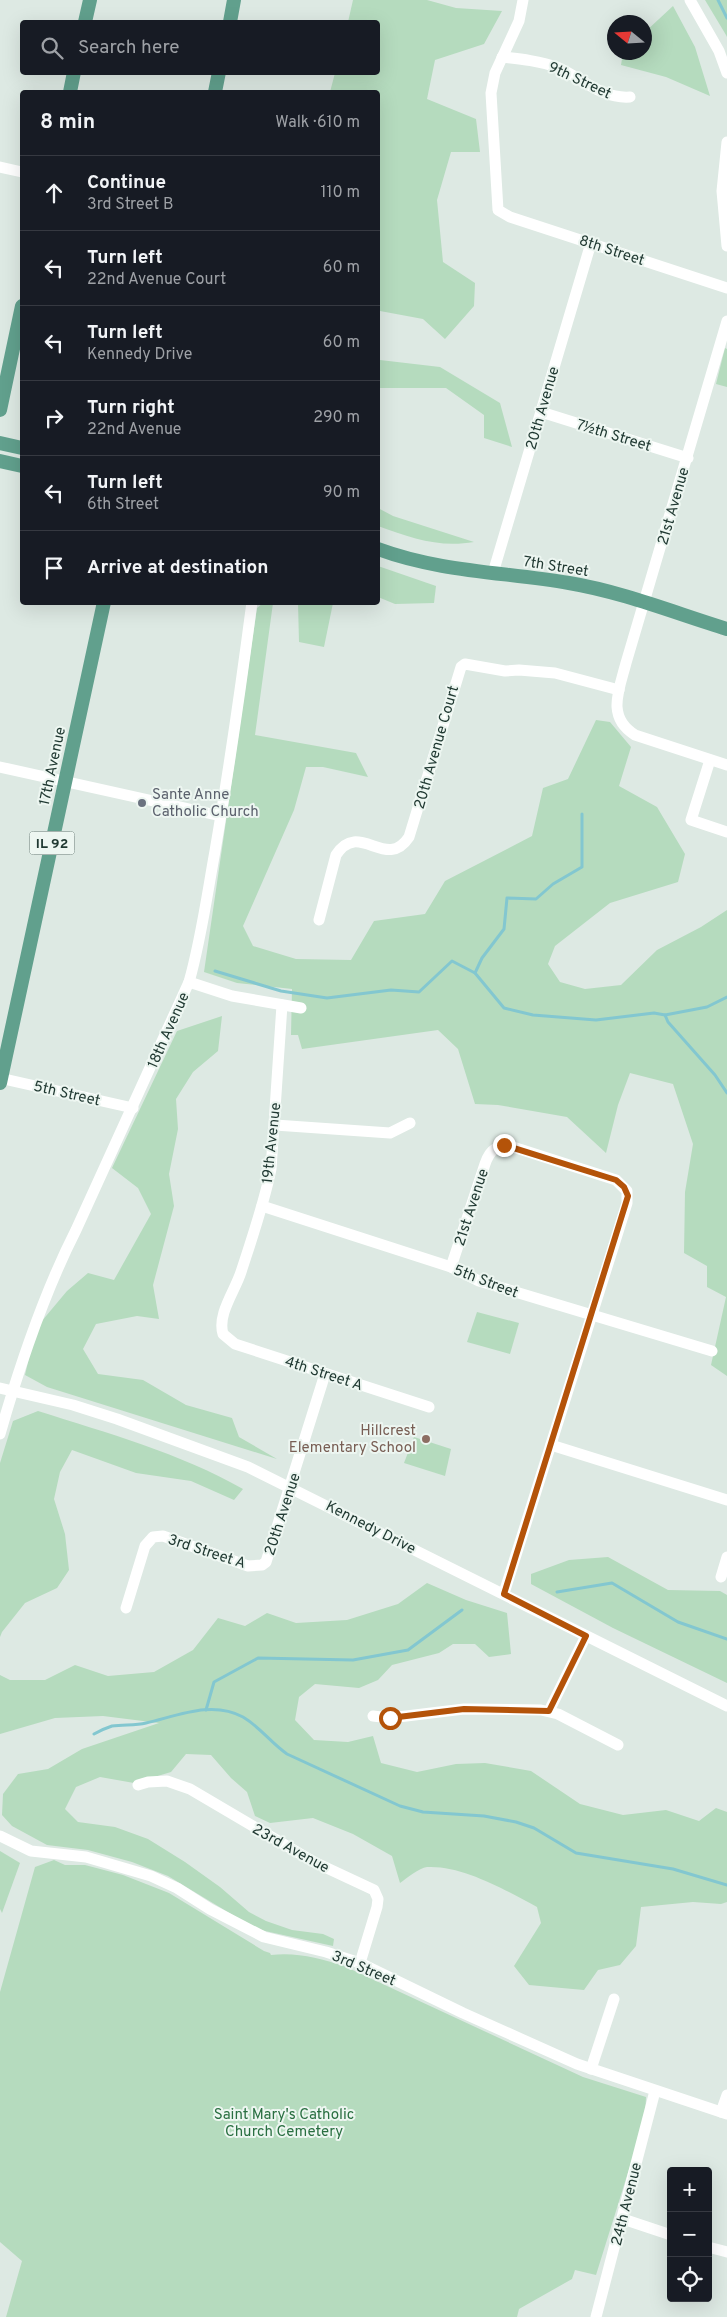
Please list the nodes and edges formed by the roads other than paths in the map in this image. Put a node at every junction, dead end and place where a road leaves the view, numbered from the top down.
1 (90, 0) edge
2 (234, 0) edge
3 (523, 0) edge
4 (690, 0) edge
5 (85, 20) edge
6 (230, 20) edge
7 (502, 57) junction
8 (727, 73) edge
9 (73, 75) edge
10 (218, 75) edge
11 (70, 90) edge
12 (215, 90) edge
13 (630, 97) dead end
14 (727, 142) edge
15 (0, 166) edge
16 (20, 171) edge
17 (590, 243) junction
18 (727, 246) edge
19 (727, 288) edge
20 (20, 315) edge
21 (727, 321) edge
22 (0, 410) edge
23 (541, 412) junction
24 (0, 443) edge
25 (20, 448) edge
26 (688, 458) junction
27 (0, 461) edge
28 (20, 466) edge
29 (380, 550) edge
30 (493, 574) junction
31 (645, 603) junction
32 (103, 605) edge
33 (252, 605) edge
34 (727, 629) edge
35 (619, 690) junction
36 (710, 760) junction
37 (727, 765) edge
38 (0, 767) edge
39 (65, 781) junction
40 (221, 816) junction
41 (727, 832) edge
42 (319, 920) dead end
43 (189, 982) junction
44 (282, 1005) junction
45 (301, 1008) dead end
46 (0, 1080) edge
47 (133, 1108) junction
48 (410, 1123) dead end
49 (275, 1125) junction
50 (262, 1206) junction
51 (452, 1268) junction
52 (592, 1316) junction
53 (223, 1334) joint
54 (712, 1351) dead end
55 (325, 1374) junction
56 (0, 1388) edge
57 (14, 1391) junction
58 (429, 1407) dead end
59 (0, 1434) edge
60 (551, 1445) junction
61 (290, 1487) junction
62 (727, 1500) edge
63 (727, 1556) edge
64 (262, 1566) joint
65 (721, 1577) dead end
66 (504, 1594) junction
67 (126, 1608) dead end
68 (586, 1636) junction
69 (727, 1706) edge
70 (549, 1711) junction
71 (373, 1716) dead end
72 (618, 1745) dead end
73 (138, 1785) dead end
74 (0, 1836) edge
75 (360, 1963) junction
76 (614, 1999) dead end
77 (591, 2069) junction
78 (656, 2091) junction
79 (727, 2094) edge
80 (724, 2113) edge
81 (623, 2219) junction
82 (667, 2234) edge
83 (712, 2247) edge
84 (727, 2252) edge
85 (596, 2317) edge

1 - 5 main road
2 - 6 main road
3 - 7 street
4 - 8 street
7 - 13 street, 9th Street
7 - 17 street, 8th Street
9 - 11 main road
10 - 12 main road
14 - 18 street
15 - 16 street
17 - 19 street, 8th Street
17 - 23 street, 20th Avenue
20 - 22 main road
21 - 26 street, 21st Avenue
23 - 26 street, 7½th Street
23 - 30 street, 20th Avenue
24 - 25 main road
26 - 31 street, 21st Avenue
27 - 28 main road
29 - 30 main road, 7th Street
30 - 31 main road, 7th Street
31 - 34 main road, 7th Street
31 - 35 street, 21st Avenue
32 - 39 main road, 17th Avenue / IL 92
33 - 40 street, 18th Avenue
35 - 36 street, 21st Avenue
35 - 42 street, 20th Avenue Court
36 - 37 street, 21st Avenue
36 - 41 street
38 - 39 street
39 - 40 street
39 - 46 main road, 17th Avenue / IL 92
40 - 43 street, 18th Avenue
43 - 44 street
43 - 47 street, 18th Avenue
44 - 45 street
44 - 49 street, 19th Avenue
46 - 47 street, 5th Street
47 - 57 street, 18th Avenue
48 - 49 street
49 - 50 street, 19th Avenue
50 - 51 street, 5th Street
50 - 53 street, 19th Avenue
51 - 52 street, 5th Street
51 - 52 street, 21st Avenue
52 - 54 street, 5th Street
52 - 60 street
53 - 55 street, 4th Street A
55 - 58 street, 4th Street A
55 - 61 street, 20th Avenue
56 - 57 street, Kennedy Drive
57 - 59 street, 18th Avenue
57 - 61 street, Kennedy Drive
60 - 62 street
60 - 66 street
61 - 64 street, 20th Avenue
61 - 66 street, Kennedy Drive
63 - 65 street
64 - 67 street, 3rd Street A
66 - 68 street, Kennedy Drive
68 - 69 street, Kennedy Drive
68 - 70 street
70 - 71 street
70 - 72 street
73 - 75 street, 23rd Avenue
74 - 75 street, 3rd Street
75 - 77 street, 3rd Street
76 - 77 street
77 - 78 street, 3rd Street
78 - 80 street, 3rd Street
78 - 81 street, 24th Avenue
79 - 80 street
81 - 82 street
81 - 85 street, 24th Avenue
83 - 84 street

